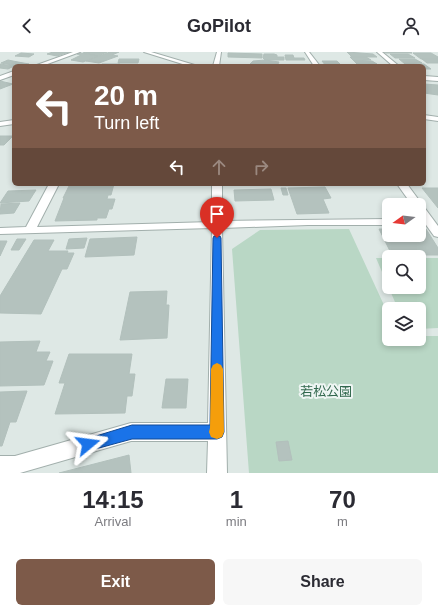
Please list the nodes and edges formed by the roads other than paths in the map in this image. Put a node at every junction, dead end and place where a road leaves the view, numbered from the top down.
1 (78, 52) edge
2 (146, 52) edge
3 (219, 52) edge
4 (306, 52) edge
5 (379, 52) edge
6 (44, 64) edge
7 (188, 64) edge
8 (216, 64) edge
9 (315, 64) edge
10 (394, 64) edge
11 (12, 74) edge
12 (0, 78) edge
13 (426, 78) edge
14 (438, 79) edge
15 (426, 117) edge
16 (438, 119) edge
17 (12, 121) edge
18 (0, 124) edge
19 (53, 186) edge
20 (217, 186) edge
21 (403, 186) edge
22 (412, 198) edge
23 (382, 222) edge
24 (429, 222) edge
25 (217, 224) junction
26 (30, 230) junction
27 (0, 231) edge
28 (438, 234) edge
29 (217, 432) junction
30 (0, 466) edge
31 (217, 473) edge

1 - 6 street
2 - 7 street
3 - 8 street
4 - 9 street
5 - 10 street
11 - 12 street
13 - 14 street
15 - 16 street
17 - 18 street
19 - 26 street
20 - 25 street
21 - 22 street
23 - 25 street
24 - 28 street
25 - 26 street
25 - 29 street
26 - 27 street
29 - 30 street
29 - 31 street

